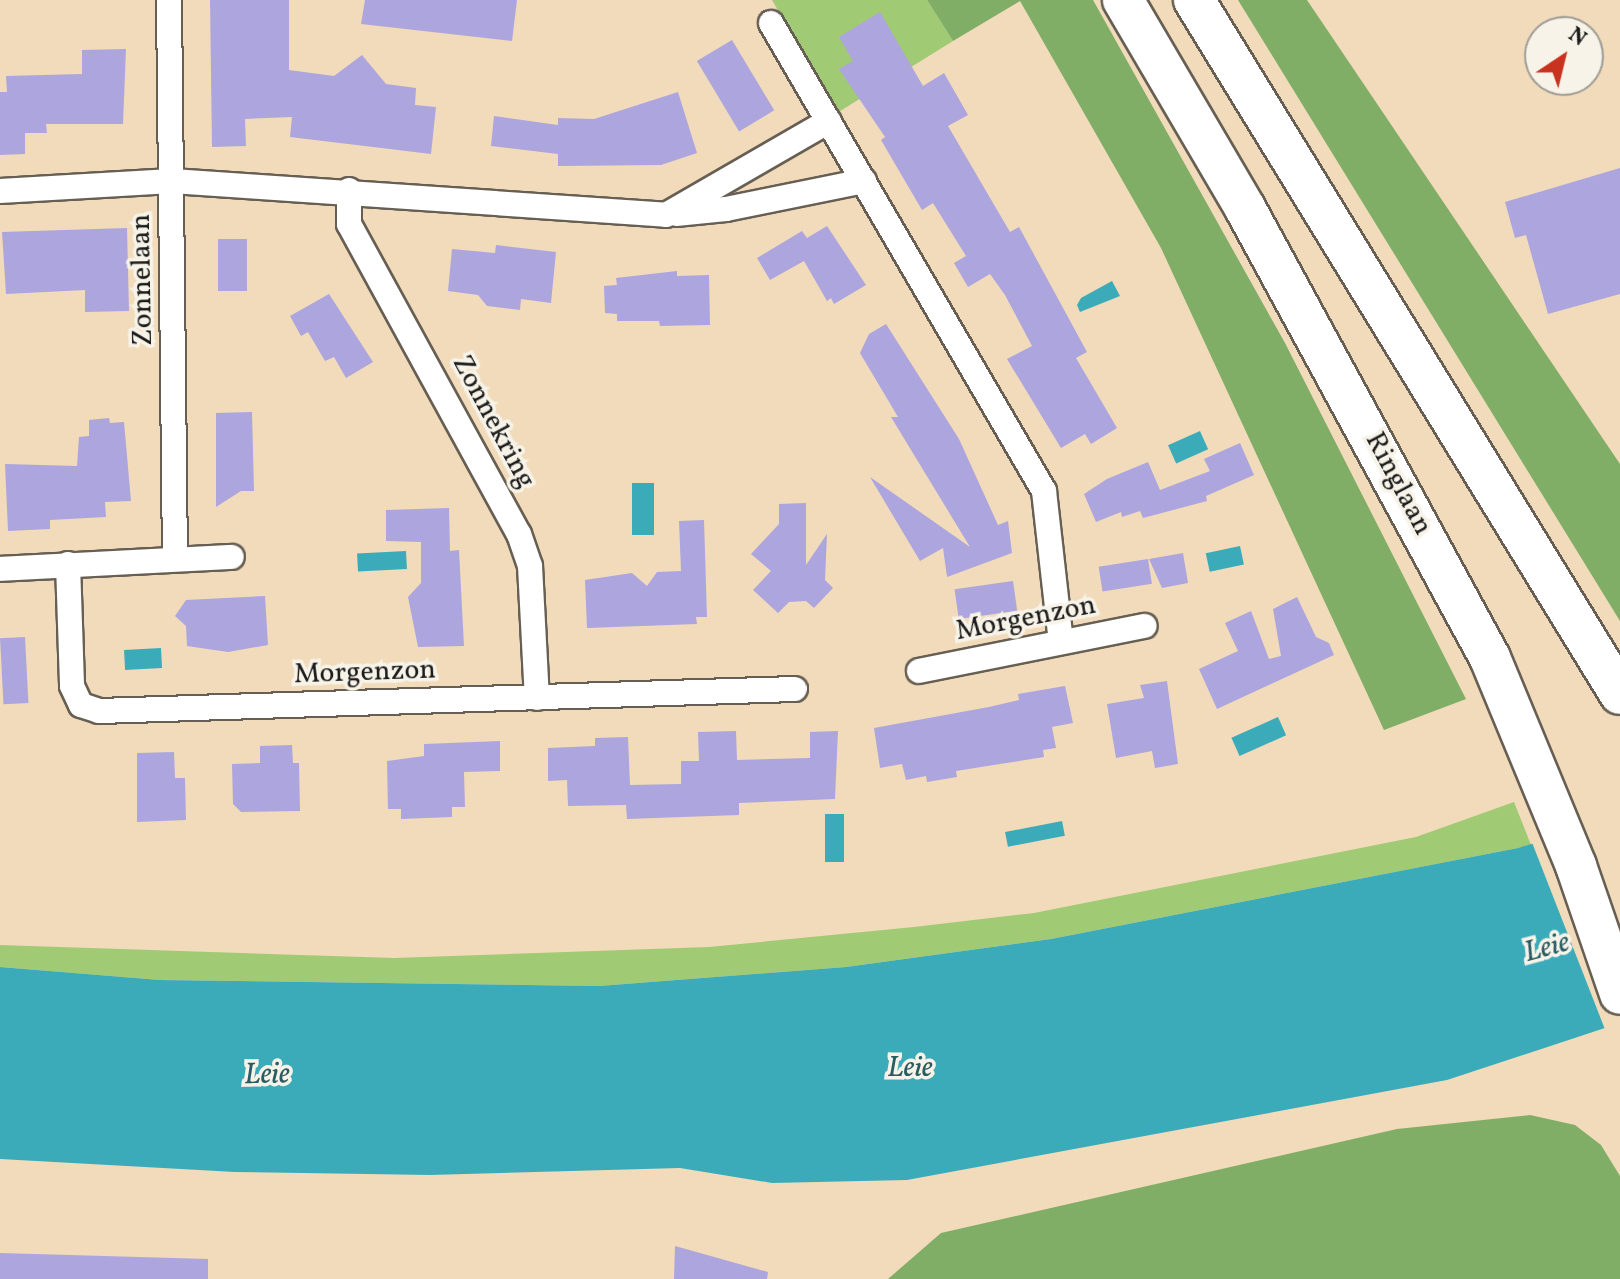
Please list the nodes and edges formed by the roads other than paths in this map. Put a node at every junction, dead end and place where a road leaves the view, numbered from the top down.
1 (169, 0) edge
2 (1123, 0) edge
3 (1194, 0) edge
4 (771, 23) dead end
5 (829, 121) junction
6 (172, 181) junction
7 (864, 181) junction
8 (349, 190) junction
9 (0, 191) edge
10 (666, 215) junction
11 (232, 557) dead end
12 (175, 559) junction
13 (68, 564) junction
14 (0, 569) edge
15 (1145, 626) dead end
16 (1061, 642) junction
17 (919, 671) dead end
18 (795, 689) dead end
19 (1620, 694) edge
20 (537, 698) junction
21 (1620, 994) edge

1 - 6 street, Zonnelaan
2 - 21 highway, Ringlaan
3 - 19 highway
4 - 5 street
5 - 7 street
5 - 10 street
6 - 8 street
6 - 9 street
6 - 12 street, Zonnelaan
7 - 10 street
7 - 16 street
8 - 10 street
8 - 20 street, Zonnekring
11 - 12 street
12 - 13 street
13 - 14 street
13 - 20 street, Morgenzon
15 - 16 street, Morgenzon
16 - 17 street, Morgenzon
18 - 20 street, Morgenzon

